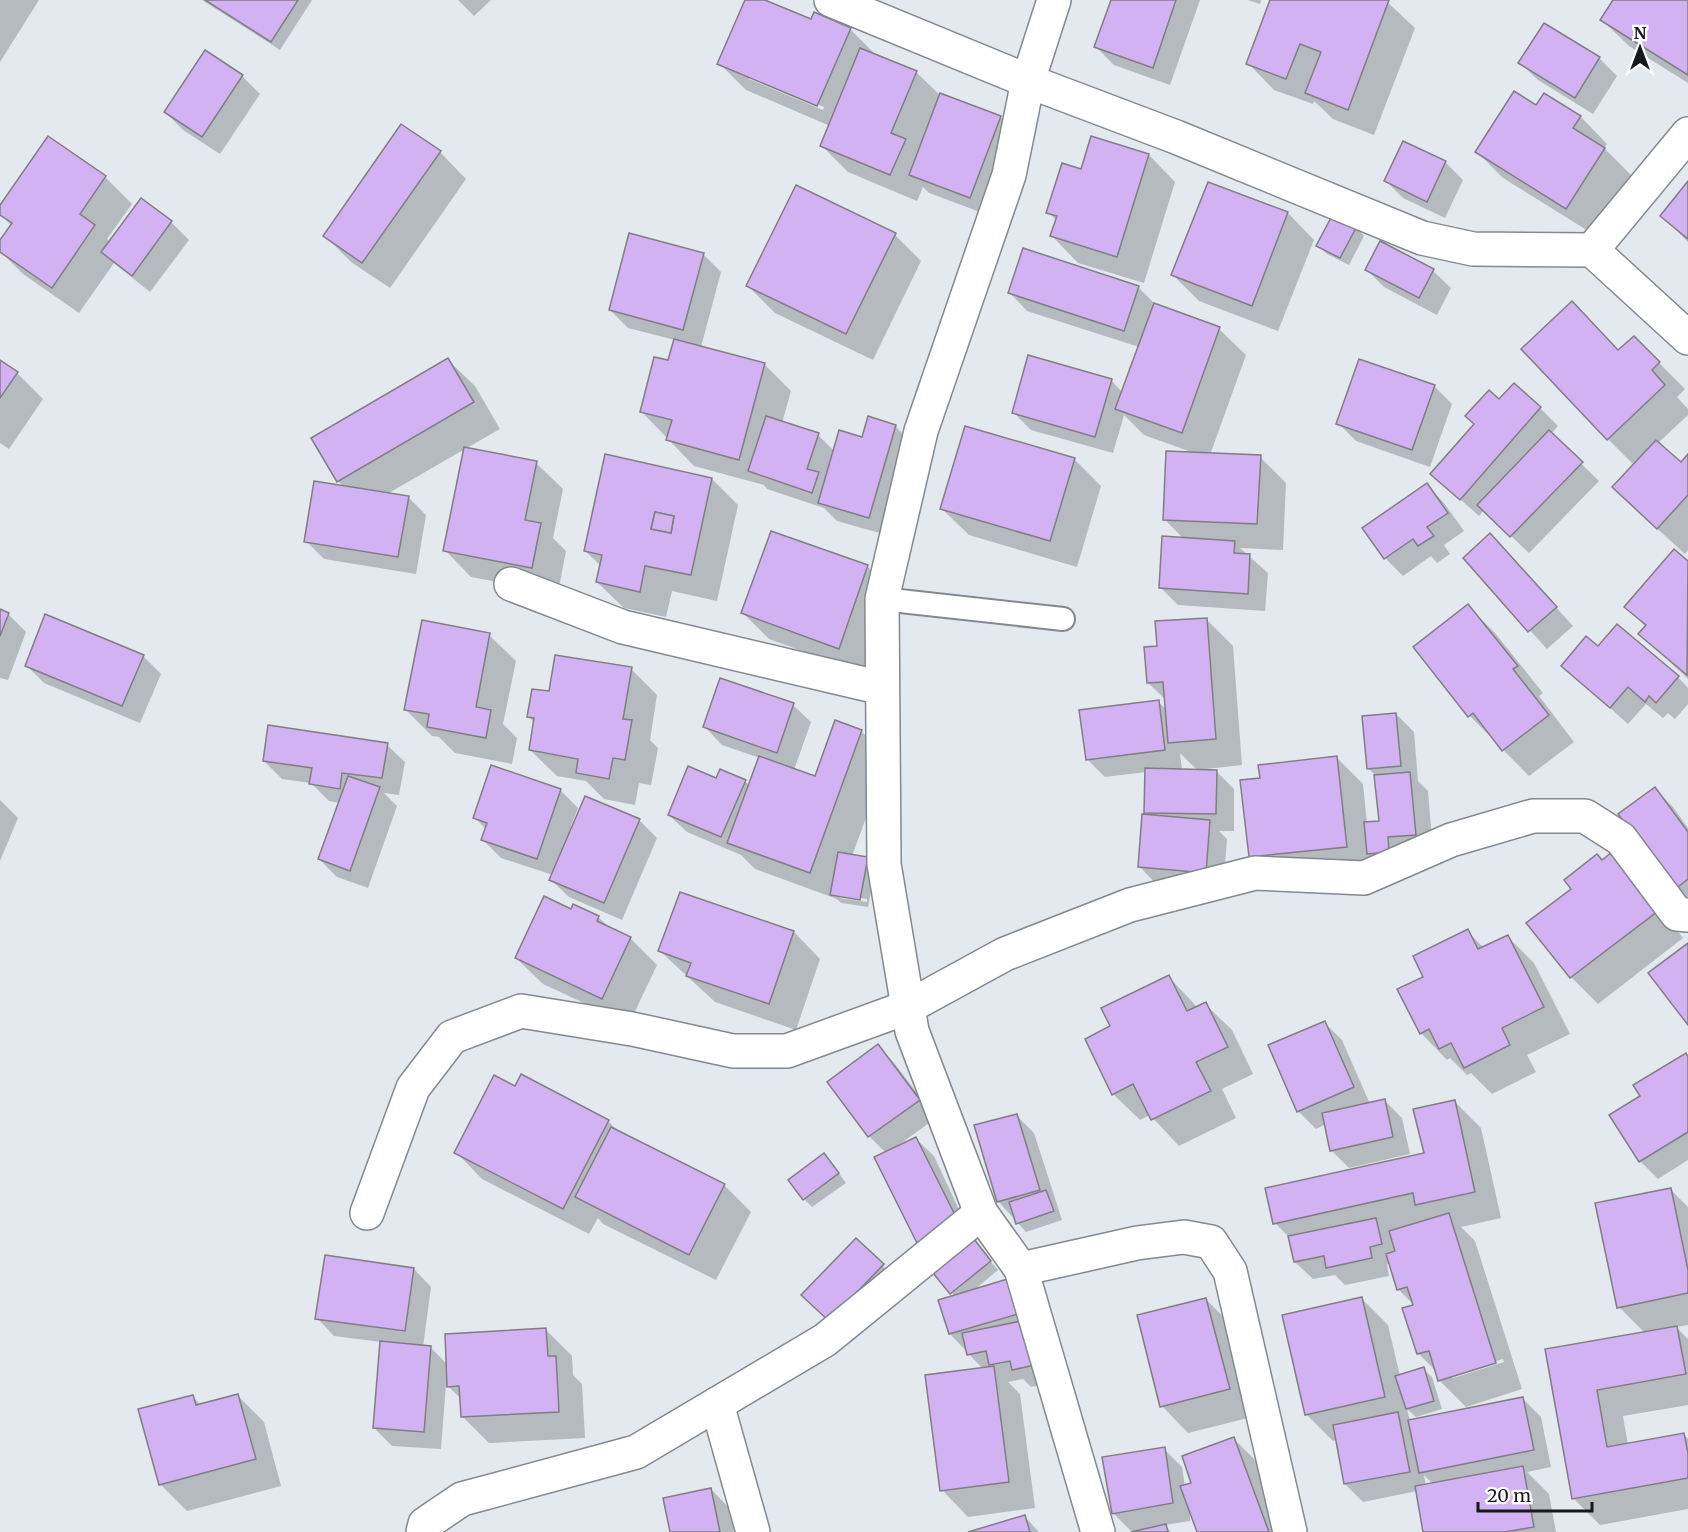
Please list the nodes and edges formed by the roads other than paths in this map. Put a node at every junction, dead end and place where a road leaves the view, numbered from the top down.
1 (831, 0) edge
2 (1054, 0) edge
3 (1028, 81) junction
4 (1688, 134) edge
5 (1592, 250) junction
6 (1688, 338) edge
7 (511, 584) dead end
8 (882, 599) junction
9 (1063, 620) dead end
10 (882, 688) junction
11 (1688, 915) edge
12 (908, 1007) junction
13 (367, 1213) dead end
14 (981, 1213) junction
15 (1021, 1269) junction
16 (717, 1404) junction
17 (423, 1532) edge
18 (753, 1532) edge
19 (1098, 1532) edge
20 (1290, 1532) edge

1 - 3 street
2 - 3 street
3 - 5 street
3 - 8 street
4 - 5 street
5 - 6 street
7 - 10 street
8 - 9 lane
8 - 10 street
10 - 12 street
11 - 12 street
12 - 13 street
12 - 14 street
14 - 15 street
14 - 16 street
15 - 19 street
15 - 20 street
16 - 17 street
16 - 18 street

